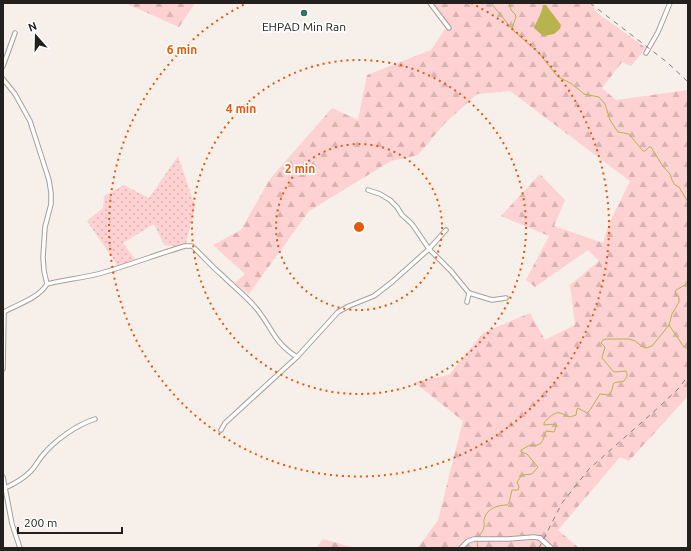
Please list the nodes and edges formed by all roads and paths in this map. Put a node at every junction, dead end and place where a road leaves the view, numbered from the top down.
1 (430, 3) edge
2 (670, 3) edge
3 (449, 28) dead end
4 (15, 33) dead end
5 (646, 52) dead end
6 (3, 66) edge
7 (3, 79) edge
8 (368, 190) dead end
9 (446, 230) dead end
10 (429, 249) junction
11 (47, 284) junction
12 (470, 293) junction
13 (506, 298) dead end
14 (467, 302) dead end
15 (4, 311) edge
16 (297, 357) junction
17 (3, 369) edge
18 (95, 420) dead end
19 (221, 430) dead end
20 (3, 476) edge
21 (5, 488) junction
22 (540, 538) joint
23 (20, 548) edge
24 (461, 548) edge
25 (552, 548) edge

1 - 3 street
2 - 5 street
4 - 6 street
7 - 11 street
8 - 10 street
9 - 10 street
10 - 12 street
10 - 16 street
11 - 15 street
11 - 16 street
12 - 13 street
12 - 14 street
15 - 17 street
16 - 19 street
18 - 21 street
20 - 21 street
21 - 23 street
22 - 24 street
22 - 25 street

